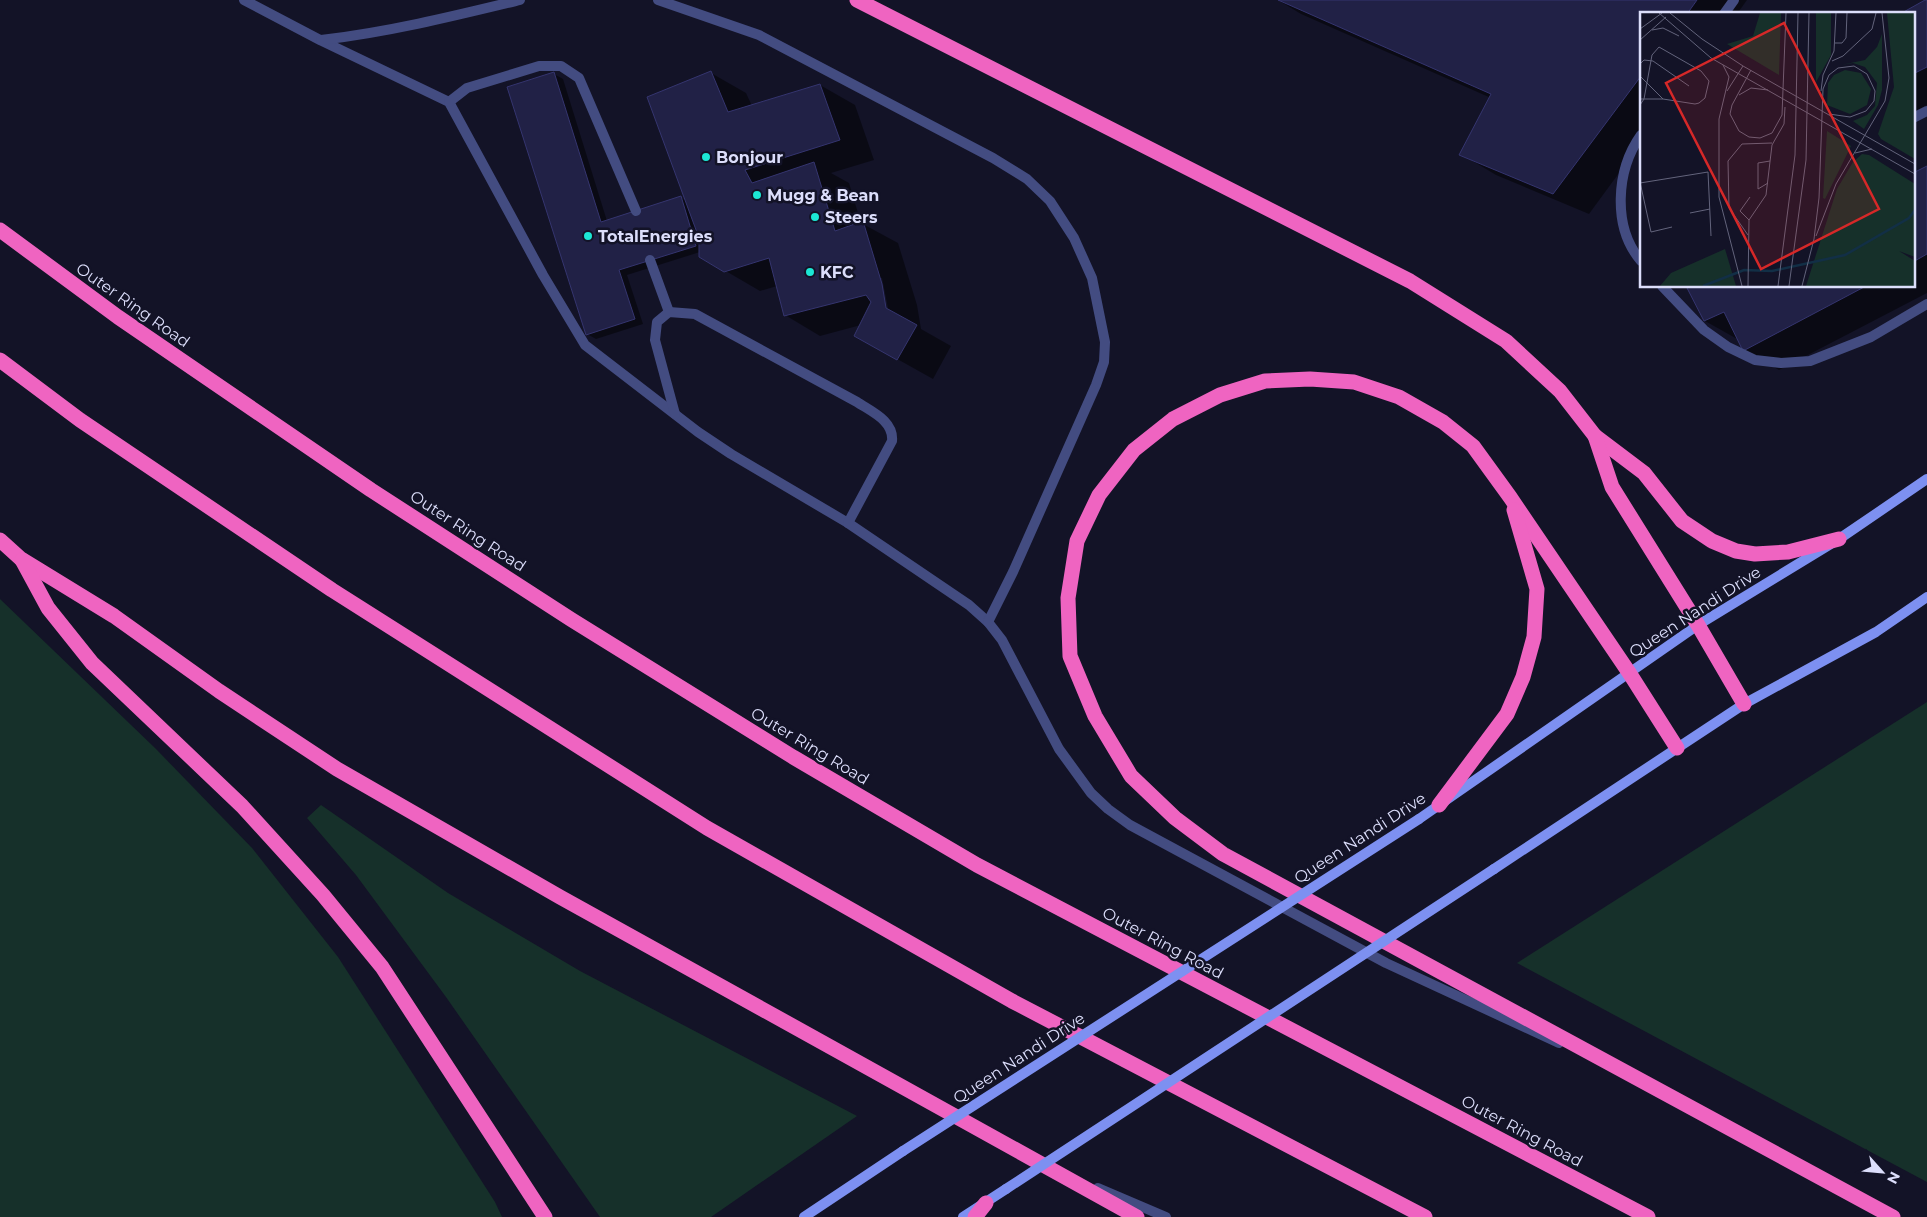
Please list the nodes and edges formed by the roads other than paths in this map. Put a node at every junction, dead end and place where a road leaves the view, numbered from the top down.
1 (244, 0) edge
2 (520, 0) edge
3 (658, 0) edge
4 (857, 0) edge
5 (1734, 0) edge
6 (1725, 12) edge
7 (320, 40) junction
8 (449, 102) junction
9 (1927, 111) edge
10 (1914, 118) edge
11 (1640, 136) edge
12 (636, 211) dead end
13 (0, 230) edge
14 (650, 260) dead end
15 (1640, 260) edge
16 (1664, 288) edge
17 (1927, 304) edge
18 (669, 312) junction
19 (0, 360) edge
20 (675, 414) junction
21 (1595, 436) junction
22 (1927, 479) edge
23 (1510, 497) junction
24 (848, 524) junction
25 (1839, 539) junction
26 (0, 540) edge
27 (21, 558) junction
28 (1927, 598) edge
29 (988, 622) junction
30 (1698, 625) junction
31 (1630, 674) junction
32 (1744, 704) junction
33 (1677, 748) junction
34 (1439, 805) junction
35 (1666, 1094) junction
36 (1052, 1169) junction
37 (986, 1202) junction
38 (545, 1217) edge
39 (804, 1217) edge
40 (963, 1217) edge
41 (975, 1217) edge
42 (1137, 1217) edge
43 (1166, 1217) edge
44 (1424, 1217) edge
45 (1648, 1217) edge
46 (1894, 1217) edge

1 - 7 lane
2 - 7 lane
3 - 29 lane
4 - 21 highway
5 - 6 lane
7 - 8 lane
8 - 12 lane
8 - 20 lane
9 - 10 lane
11 - 15 lane
13 - 45 highway, Outer Ring Road
14 - 18 lane
16 - 17 lane
18 - 20 lane
18 - 24 lane
19 - 44 highway
20 - 24 lane
21 - 25 highway
21 - 30 highway
22 - 25 main road, Queen Nandi Drive
23 - 31 highway
23 - 34 highway
23 - 35 highway
24 - 29 lane
25 - 30 main road, Queen Nandi Drive
26 - 27 highway
27 - 36 highway
27 - 38 highway
28 - 32 main road
29 - 35 lane
30 - 31 main road, Queen Nandi Drive
30 - 32 highway
31 - 33 highway
31 - 34 main road, Queen Nandi Drive
32 - 33 main road
33 - 37 main road, bridge
34 - 39 main road, Queen Nandi Drive, bridge
35 - 46 highway
36 - 42 highway
36 - 43 lane
37 - 40 main road
37 - 41 highway

